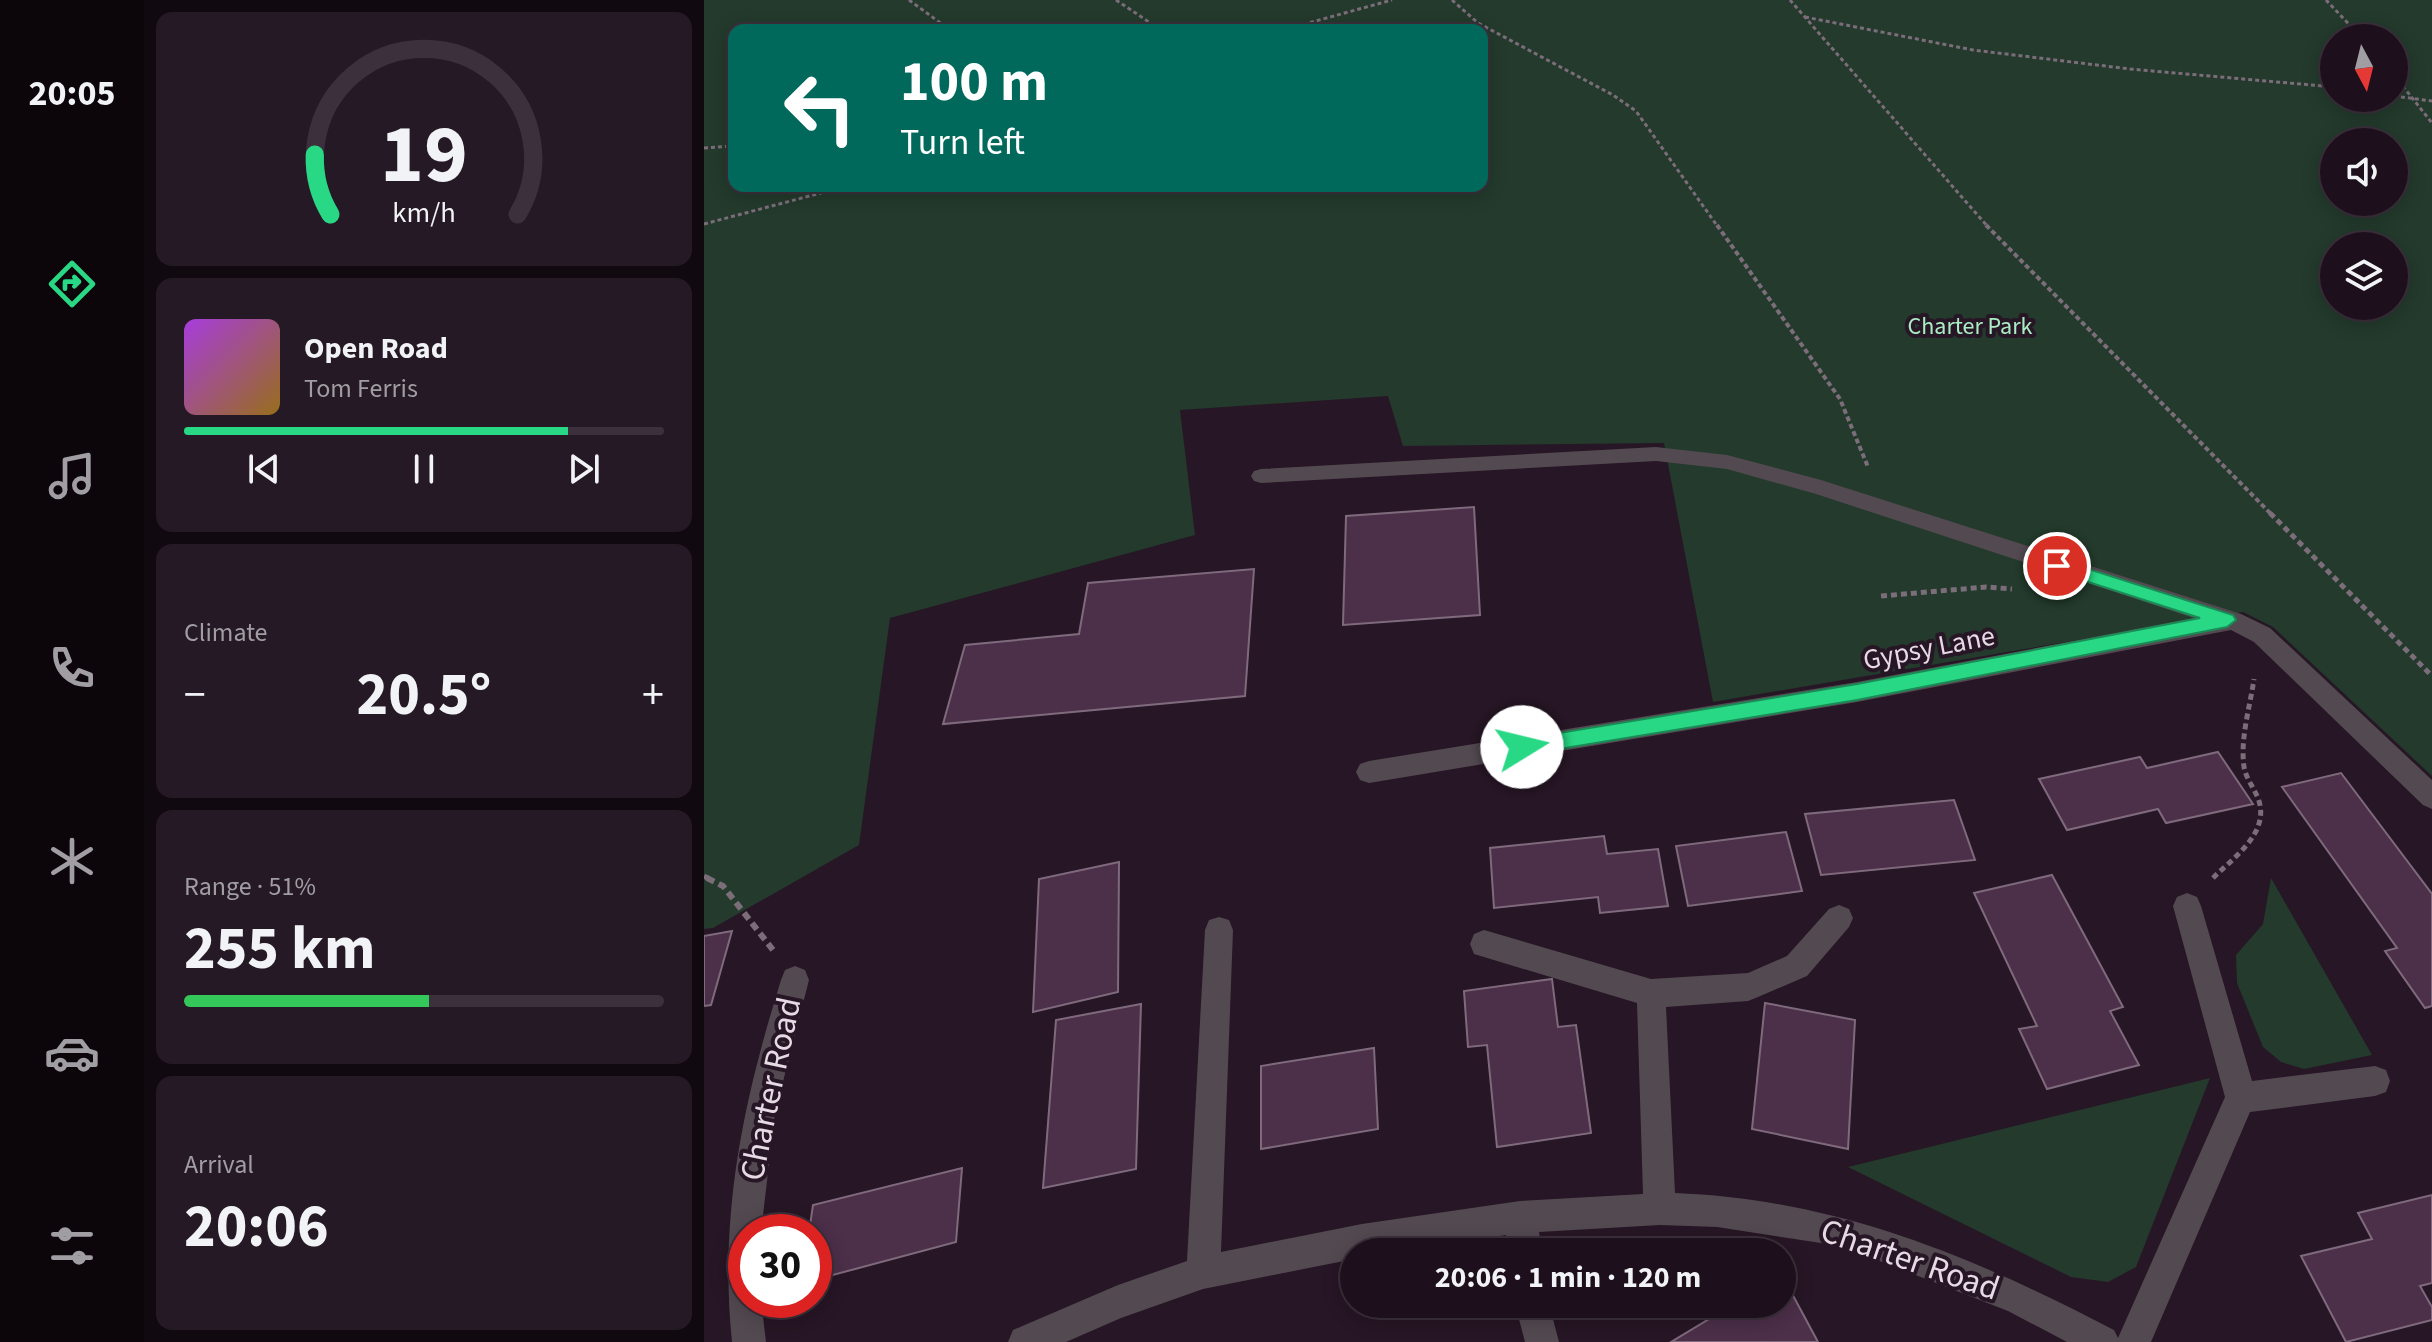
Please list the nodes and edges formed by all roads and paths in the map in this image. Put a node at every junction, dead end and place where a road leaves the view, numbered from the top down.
1 (909, 0) edge
2 (1116, 0) edge
3 (1392, 0) edge
4 (1452, 0) edge
5 (1790, 0) edge
6 (2326, 0) edge
7 (1805, 17) junction
8 (942, 24) edge
9 (1152, 24) edge
10 (1305, 24) edge
11 (1479, 24) edge
12 (2349, 24) edge
13 (1488, 30) edge
14 (2320, 86) edge
15 (2408, 93) edge
16 (2408, 98) edge
17 (2413, 99) junction
18 (2432, 101) edge
19 (2432, 123) edge
20 (728, 146) edge
21 (704, 148) edge
22 (824, 192) edge
23 (704, 224) edge
24 (1261, 476) dead end
25 (1887, 512) junction
26 (2227, 620) junction
27 (2262, 635) junction
28 (2432, 676) edge
29 (1369, 772) dead end
30 (2432, 797) edge
31 (704, 876) edge
32 (2187, 906) joint
33 (1839, 918) dead end
34 (1219, 930) dead end
35 (1484, 944) dead end
36 (795, 980) joint
37 (1651, 993) junction
38 (2375, 1081) dead end
39 (2241, 1098) junction
40 (1660, 1209) junction
41 (1520, 1217) junction
42 (1523, 1238) edge
43 (1203, 1272) junction
44 (1536, 1318) edge
45 (749, 1342) edge
46 (1025, 1342) edge
47 (1542, 1342) edge
48 (2102, 1342) edge
49 (2133, 1342) edge

1 - 8 path
2 - 9 path
3 - 10 path
4 - 11 path
5 - 7 path
6 - 12 path
7 - 14 path
7 - 28 path
13 - 25 path
15 - 17 path
16 - 17 path
17 - 18 path
17 - 19 path
20 - 21 path
22 - 23 path
24 - 25 street
25 - 26 street
26 - 27 street
26 - 29 street, Gypsy Lane
27 - 30 street
27 - 32 path
31 - 36 path
32 - 39 street
33 - 37 street
34 - 43 street
35 - 37 street
36 - 45 street, Charter Road
37 - 40 street
38 - 39 street
39 - 49 street
40 - 41 street, Charter Road
40 - 48 street, Charter Road
41 - 42 street
41 - 43 street, Charter Road
43 - 46 street, Charter Road
44 - 47 street

